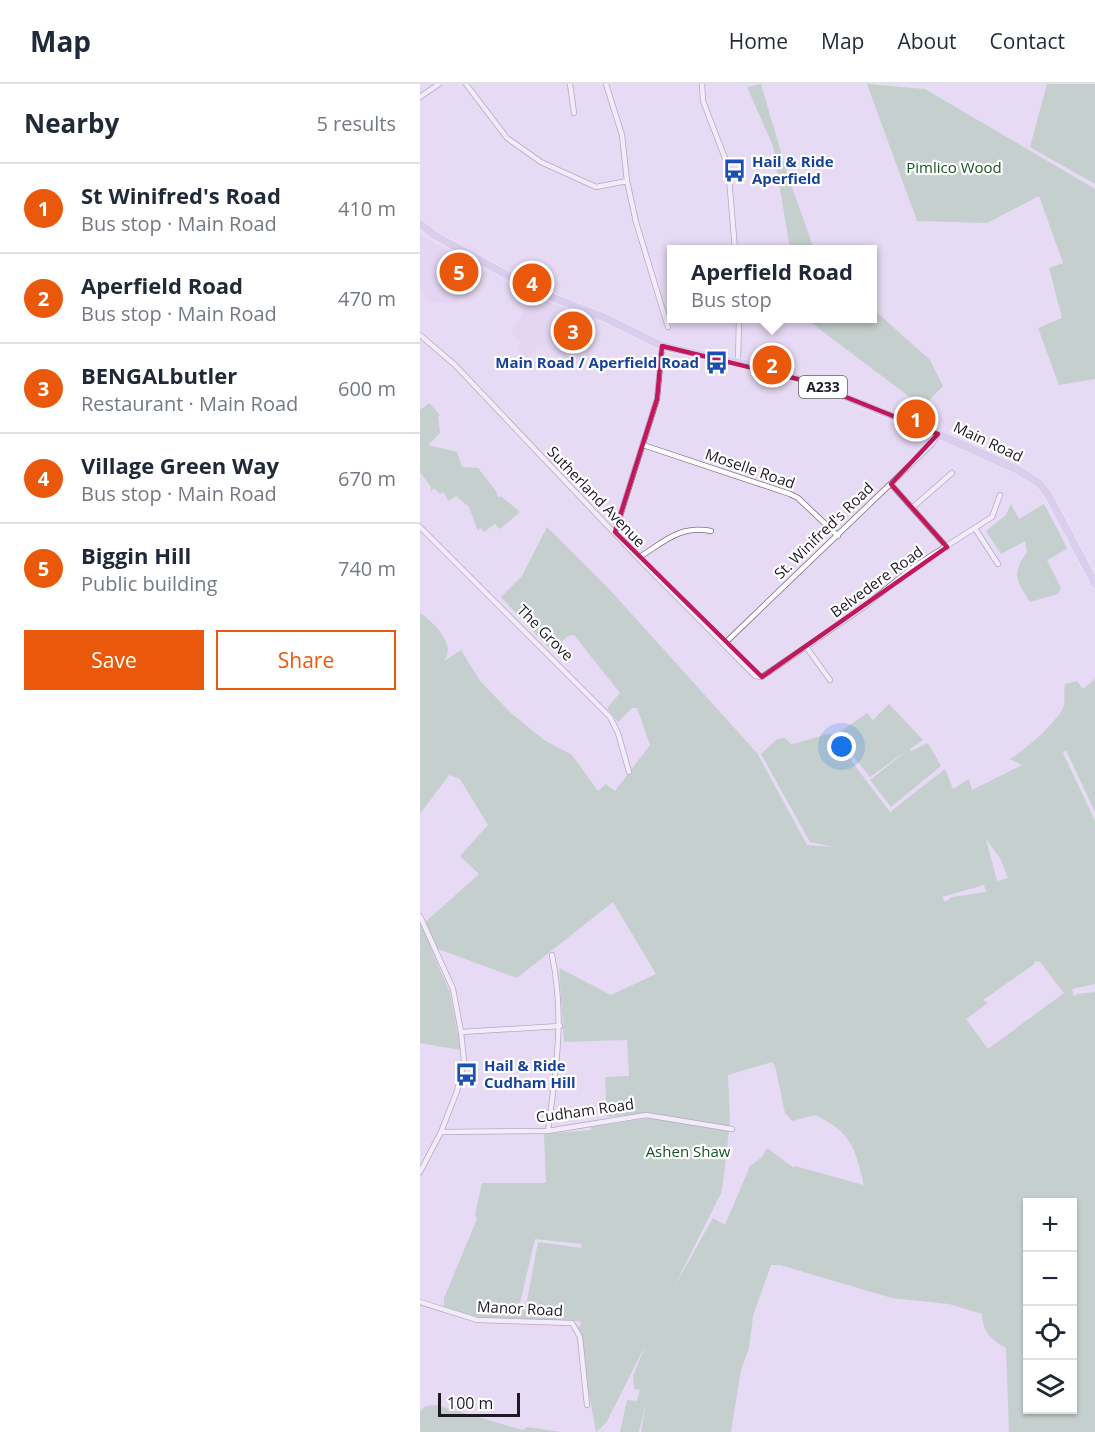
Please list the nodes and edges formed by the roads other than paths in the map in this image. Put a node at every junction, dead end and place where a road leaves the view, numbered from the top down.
1 (439, 84) edge
2 (466, 84) edge
3 (570, 84) edge
4 (606, 84) edge
5 (702, 84) edge
6 (420, 97) edge
7 (574, 113) dead end
8 (627, 181) junction
9 (420, 224) edge
10 (735, 245) edge
11 (739, 323) edge
12 (668, 327) dead end
13 (420, 335) edge
14 (662, 346) junction
15 (738, 362) junction
16 (938, 434) junction
17 (643, 445) junction
18 (952, 472) dead end
19 (891, 484) junction
20 (1000, 495) dead end
21 (914, 507) junction
22 (420, 527) edge
23 (976, 530) junction
24 (711, 531) dead end
25 (615, 532) junction
26 (838, 536) junction
27 (947, 547) junction
28 (638, 558) junction
29 (998, 564) dead end
30 (1095, 584) edge
31 (724, 644) junction
32 (807, 648) junction
33 (755, 676) joint
34 (830, 680) dead end
35 (629, 772) dead end
36 (420, 915) edge
37 (552, 955) dead end
38 (560, 1026) junction
39 (461, 1032) junction
40 (732, 1129) dead end
41 (548, 1131) junction
42 (441, 1132) junction
43 (420, 1172) edge
44 (420, 1302) edge
45 (587, 1405) dead end

1 - 6 street
2 - 8 street
3 - 7 street
4 - 8 street
5 - 10 street
8 - 12 street
9 - 14 main road, Main Road / A233
11 - 15 street
13 - 25 street, Sutherland Avenue
14 - 15 main road, Main Road / A233
14 - 17 street
15 - 16 main road, Main Road / A233
16 - 19 street, St. Winifred's Road
16 - 30 main road, Main Road / A233
17 - 25 street
17 - 26 street, Moselle Road
18 - 21 street
19 - 21 street
19 - 26 street, St. Winifred's Road
20 - 23 street, Belvedere Road
21 - 27 street
22 - 35 street, The Grove
23 - 27 street, Belvedere Road
23 - 29 street
24 - 28 street
25 - 28 street, Sutherland Avenue
26 - 31 street, St. Winifred's Road
27 - 32 street, Belvedere Road
28 - 31 street, Sutherland Avenue
31 - 33 street, Sutherland Avenue
32 - 33 street, Belvedere Road
32 - 34 street
36 - 39 street
37 - 38 street
38 - 39 street
38 - 41 street
39 - 42 street
40 - 41 street, Cudham Road
41 - 42 street, Cudham Road
42 - 43 street
44 - 45 street, Manor Road

